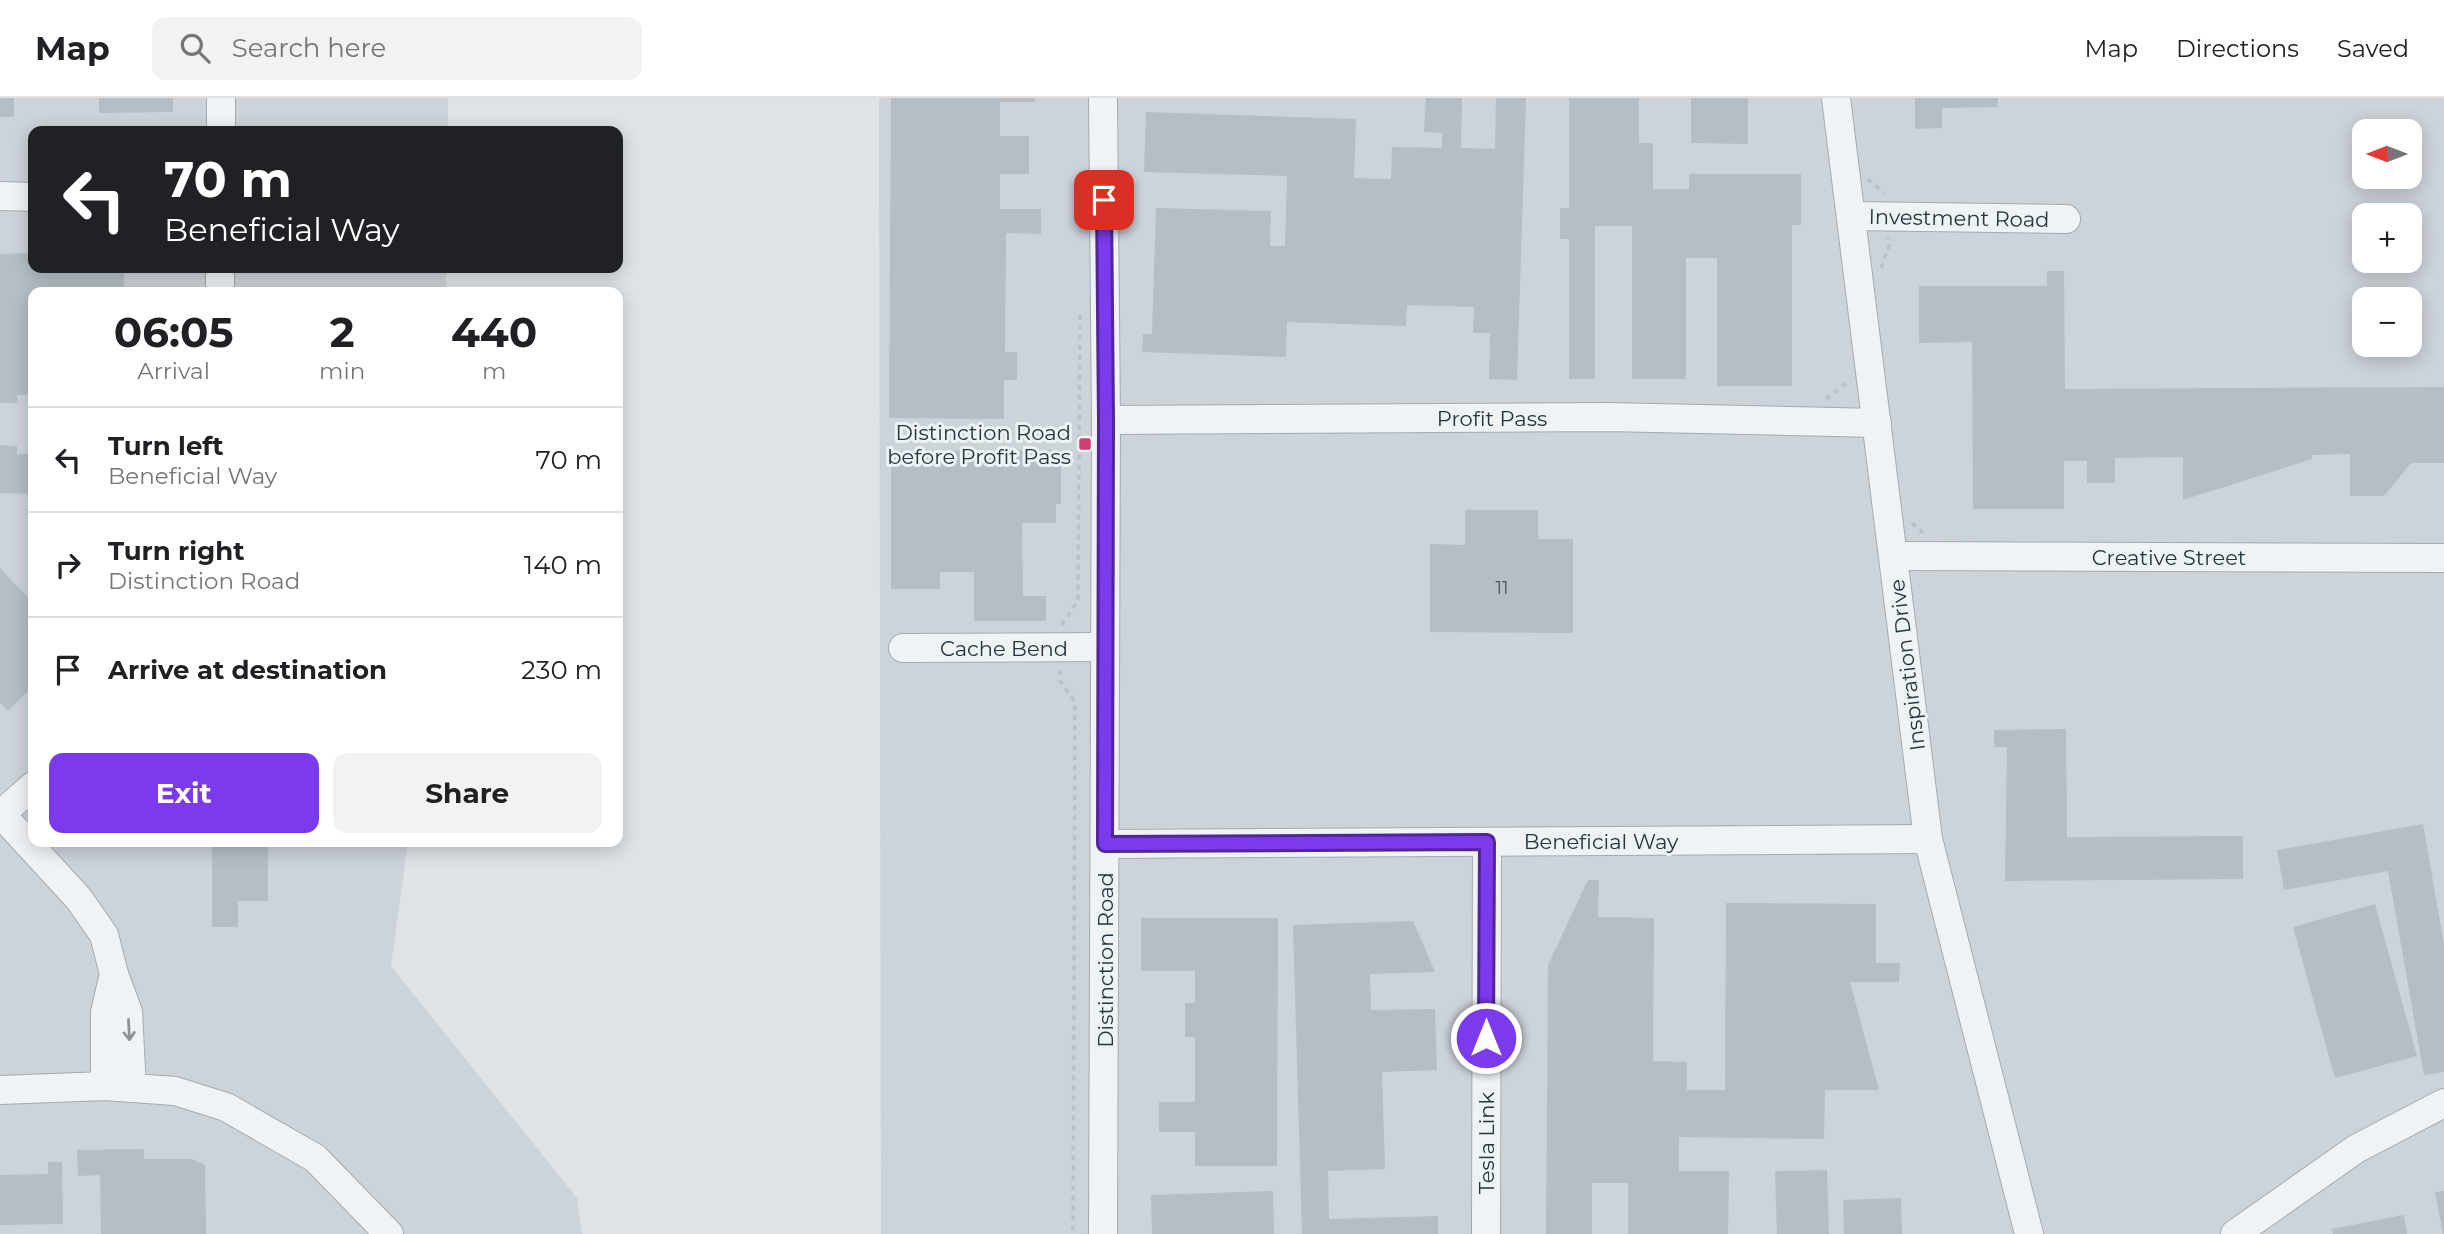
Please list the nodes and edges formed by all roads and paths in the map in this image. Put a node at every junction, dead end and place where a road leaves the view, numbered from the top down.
1 (220, 98) edge
2 (1103, 98) edge
3 (1836, 98) edge
4 (220, 126) edge
5 (0, 196) edge
6 (28, 197) edge
7 (1851, 216) junction
8 (2066, 219) dead end
9 (1106, 420) junction
10 (1877, 423) junction
11 (1894, 556) junction
12 (2444, 558) edge
13 (903, 648) dead end
14 (1105, 648) junction
15 (28, 790) edge
16 (1, 814) edge
17 (1928, 839) junction
18 (1487, 842) junction
19 (28, 843) edge
20 (1105, 844) junction
21 (31, 847) edge
22 (119, 1087) junction
23 (0, 1090) edge
24 (2444, 1103) edge
25 (2030, 1230) edge
26 (389, 1234) edge
27 (1103, 1234) edge
28 (1486, 1234) edge
29 (2235, 1234) edge

1 - 4 street
2 - 9 street, Distinction Road
3 - 7 street, Inspiration Drive
5 - 6 street
7 - 8 street, Investment Road
7 - 10 street, Inspiration Drive
9 - 10 street, Profit Pass
9 - 14 street, Distinction Road
10 - 11 street, Inspiration Drive
11 - 12 street, Creative Street
11 - 17 street, Inspiration Drive
13 - 14 street, Cache Bend
14 - 20 street, Distinction Road
15 - 16 street
16 - 19 street
17 - 18 street, Beneficial Way
17 - 25 street, Inspiration Drive
18 - 20 street, Beneficial Way
18 - 28 street, Tesla Link
20 - 27 street, Distinction Road
21 - 22 street
22 - 23 street
22 - 26 street
24 - 29 street

